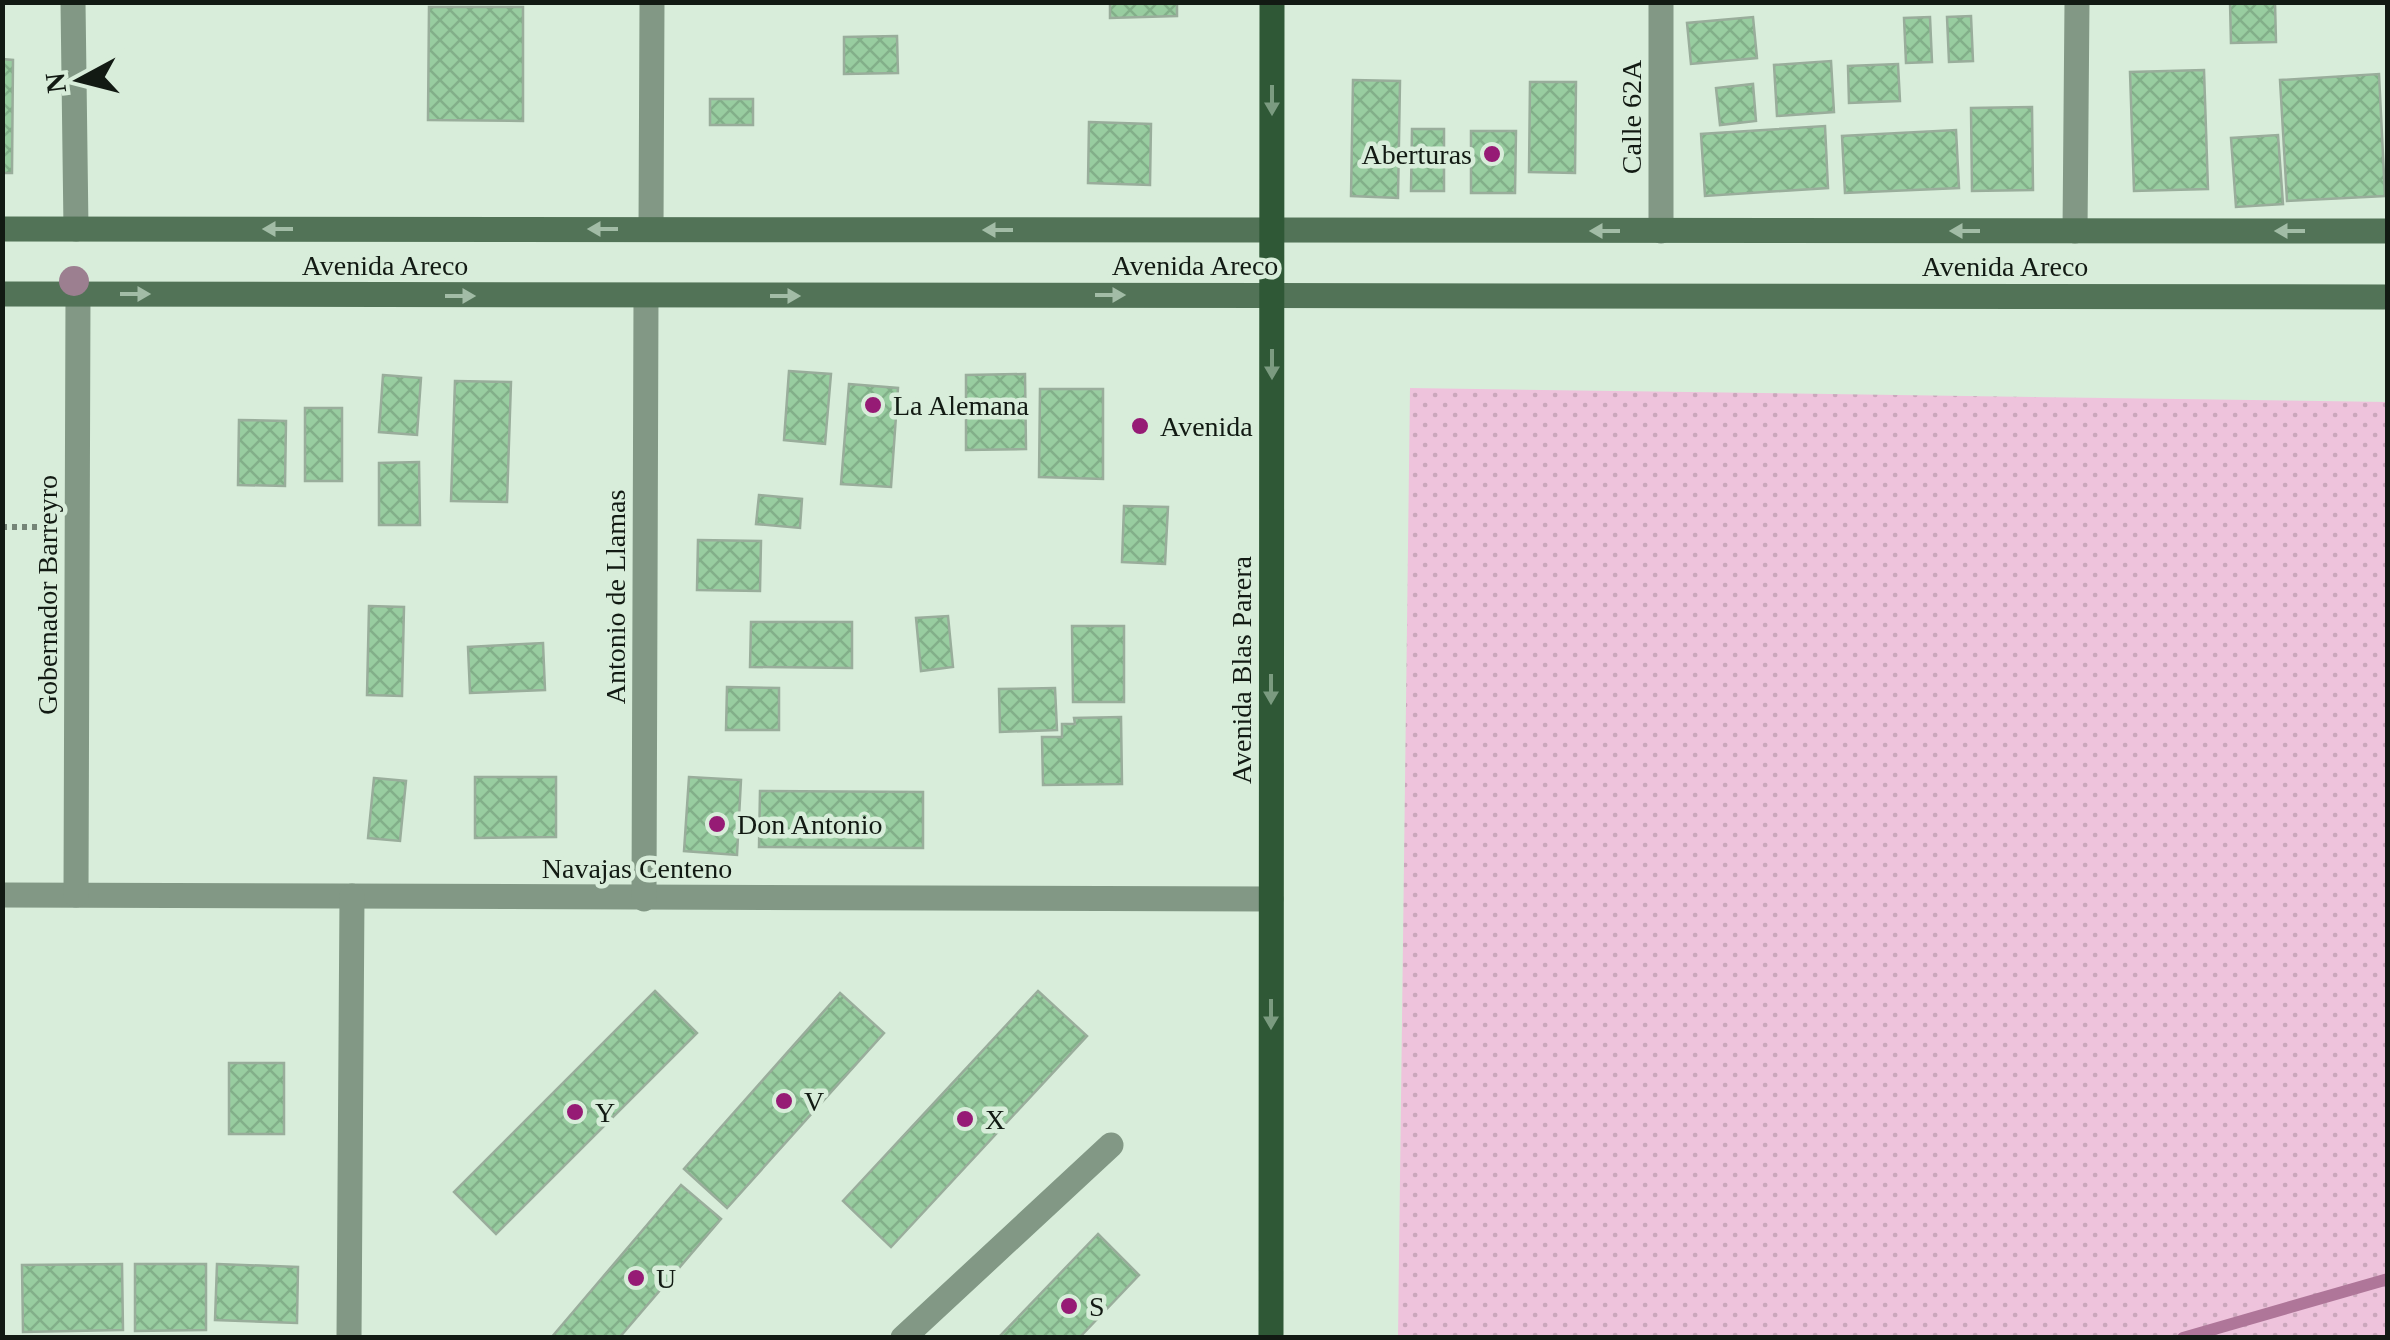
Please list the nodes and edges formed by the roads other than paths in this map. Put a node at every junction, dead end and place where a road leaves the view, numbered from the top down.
1 (73, 2) edge
2 (652, 2) edge
3 (1272, 2) edge
4 (1661, 2) edge
5 (2077, 2) edge
6 (2, 228) edge
7 (76, 229) junction
8 (651, 230) junction
9 (1271, 230) junction
10 (1660, 231) junction
11 (2075, 231) junction
12 (2388, 232) edge
13 (2, 294) edge
14 (78, 294) junction
15 (1272, 295) junction
16 (646, 296) junction
17 (2388, 296) edge
18 (2, 895) edge
19 (76, 895) junction
20 (352, 896) junction
21 (644, 899) junction
22 (1271, 900) junction
23 (1110, 1145) dead end
24 (349, 1338) edge
25 (902, 1338) edge
26 (1270, 1338) edge

1 - 7 street
2 - 8 street
3 -> 9 main road, Avenida Blas Parera
4 - 10 street, Calle 62A
5 - 11 street
6 - 7 main road, Avenida Areco
8 -> 7 main road, Avenida Areco
9 -> 8 main road, Avenida Areco
10 -> 9 main road, Avenida Areco
9 - 15 main road, Avenida Blas Parera
11 -> 10 main road, Avenida Areco
12 -> 11 main road, Avenida Areco
13 - 14 main road, Avenida Areco
14 -> 16 main road, Avenida Areco
14 - 19 street, Gobernador Barreyro
16 -> 15 main road, Avenida Areco
15 - 17 main road, Avenida Areco
15 -> 22 main road, Avenida Blas Parera
16 - 21 street, Antonio de Llamas
18 - 19 street, Navajas Centeno
19 - 20 street, Navajas Centeno
20 - 21 street, Navajas Centeno
20 - 24 street
21 - 22 street, Navajas Centeno
22 -> 26 main road, Avenida Blas Parera
23 - 25 street

